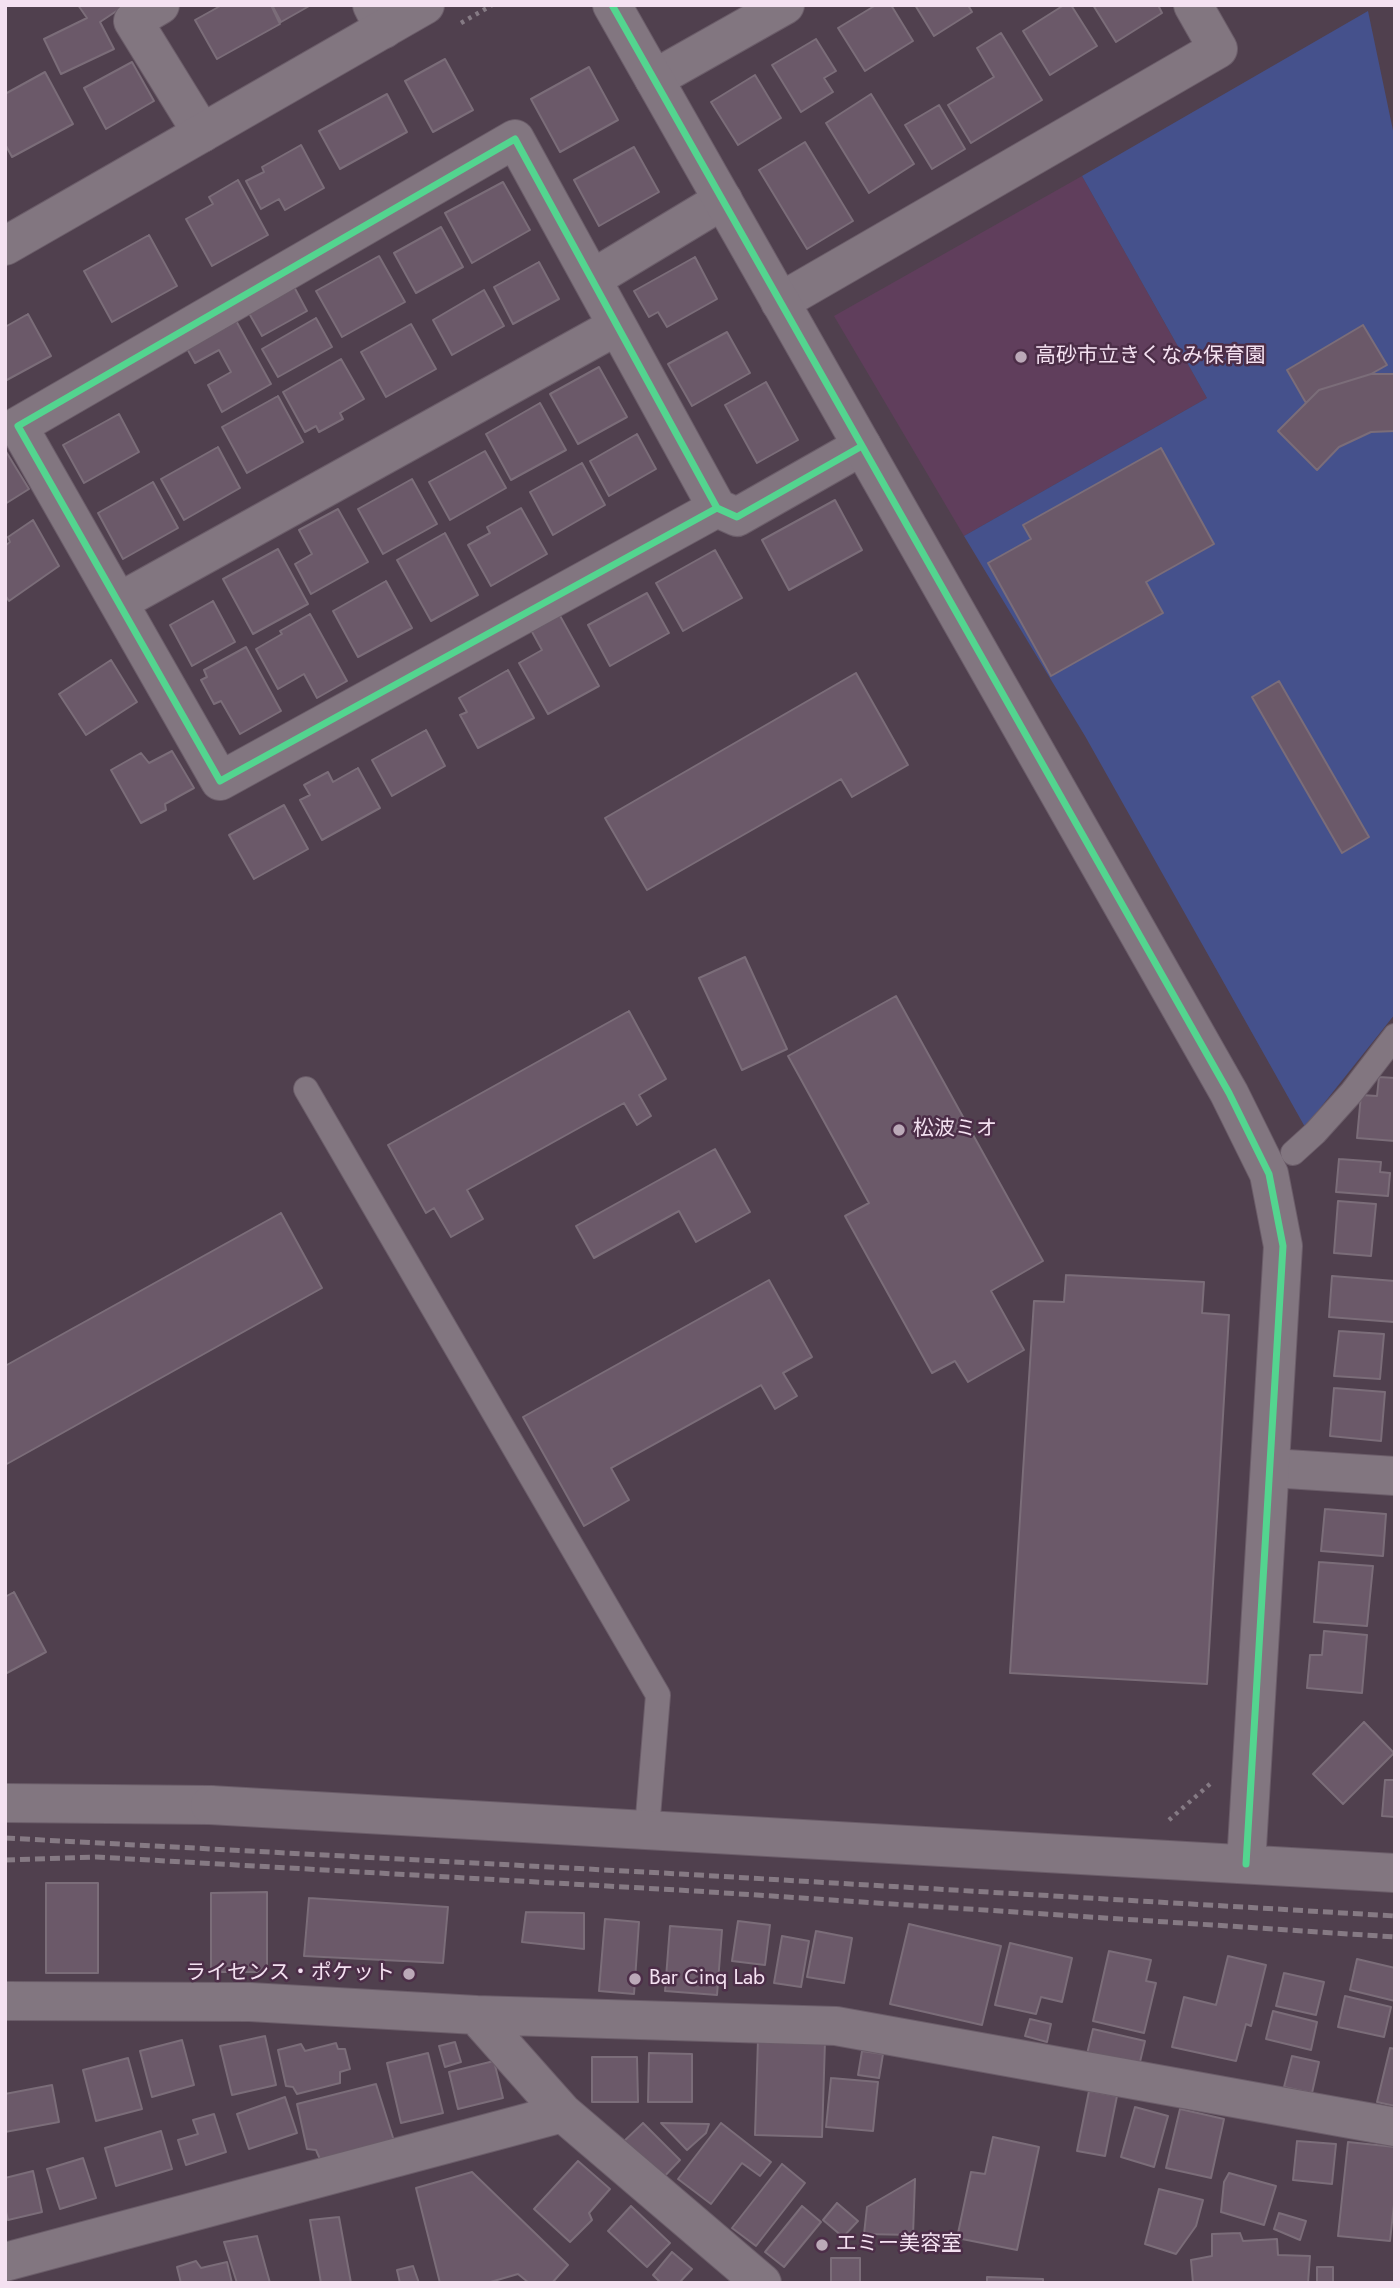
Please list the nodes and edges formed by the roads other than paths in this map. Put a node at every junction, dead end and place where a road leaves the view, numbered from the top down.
1 (160, 5) edge
2 (425, 5) edge
3 (612, 5) edge
4 (785, 5) edge
5 (1193, 5) edge
6 (378, 17) edge
7 (654, 79) junction
8 (202, 133) junction
9 (723, 200) junction
10 (5, 246) edge
11 (592, 279) junction
12 (780, 302) junction
13 (617, 326) junction
14 (862, 446) junction
15 (717, 508) junction
16 (118, 602) junction
17 (1395, 1036) edge
18 (306, 1089) dead end
19 (1293, 1153) dead end
20 (1271, 1468) junction
21 (1395, 1476) edge
22 (5, 1803) edge
23 (647, 1829) junction
24 (1246, 1864) junction
25 (1395, 1873) edge
26 (5, 2001) edge
27 (476, 2015) junction
28 (563, 2113) junction
29 (1395, 2127) edge
30 (5, 2262) edge
31 (762, 2283) edge

1 - 8 street
2 - 6 street
3 - 7 street
4 - 7 street
5 - 12 street
6 - 8 street
7 - 9 street
8 - 10 street
9 - 11 street
9 - 12 street
11 - 13 street
11 - 16 street
12 - 14 street
13 - 15 street
13 - 16 street
14 - 15 street
14 - 20 street
15 - 16 street
17 - 19 lane
18 - 23 lane
20 - 21 street
20 - 24 street
22 - 23 street
23 - 24 street
24 - 25 street
26 - 27 street
27 - 28 street
27 - 29 street
28 - 30 street
28 - 31 street

